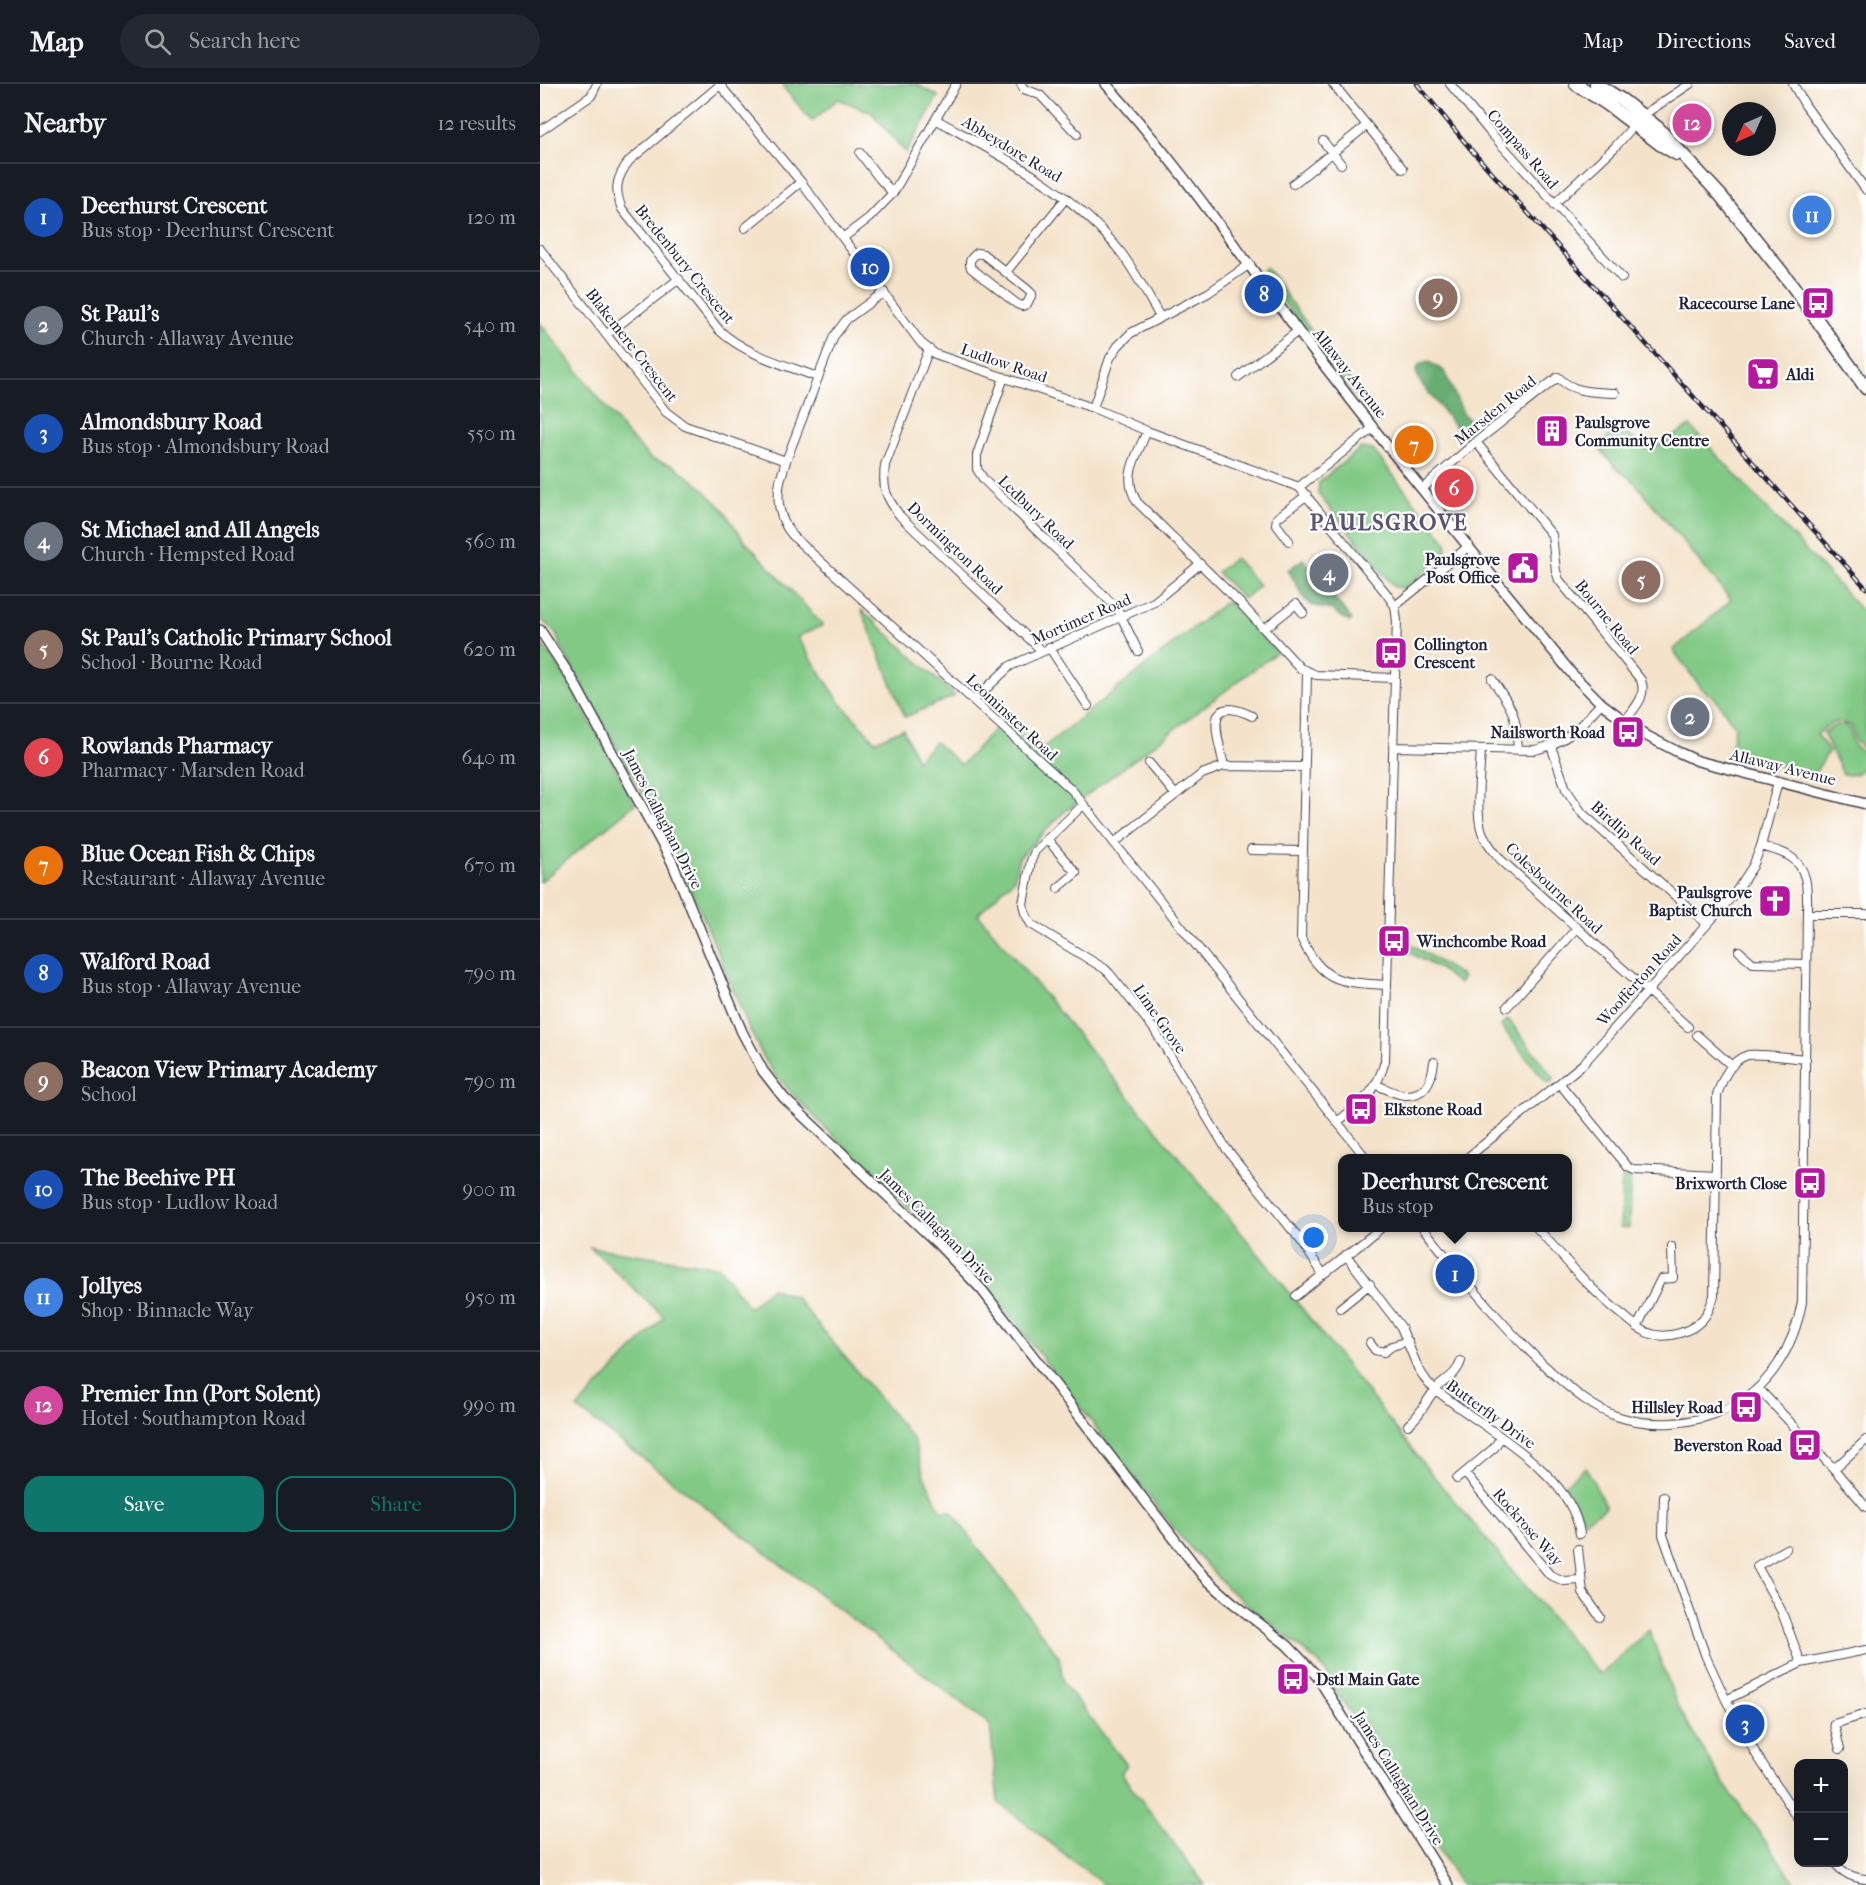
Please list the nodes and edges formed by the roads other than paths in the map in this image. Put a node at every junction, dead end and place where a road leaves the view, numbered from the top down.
1 (597, 84) edge
2 (956, 84) edge
3 (1021, 84) edge
4 (1106, 84) edge
5 (1333, 84) edge
6 (1450, 84) edge
7 (1576, 84) edge
8 (1596, 84) edge
9 (1690, 84) edge
10 (1793, 84) edge
11 (720, 85) edge
12 (1639, 119) junction
13 (937, 120) junction
14 (1366, 126) junction
15 (540, 131) edge
16 (1077, 134) dead end
17 (1323, 141) dead end
18 (861, 153) dead end
19 (1332, 153) junction
20 (1341, 164) dead end
21 (1403, 169) dead end
22 (801, 182) junction
23 (1293, 184) dead end
24 (1866, 190) edge
25 (893, 193) junction
26 (1066, 198) junction
27 (1554, 204) junction
28 (745, 228) dead end
29 (844, 237) junction
30 (540, 249) edge
31 (1250, 264) junction
32 (1006, 272) junction
33 (1622, 278) dead end
34 (679, 279) junction
35 (884, 292) junction
36 (1160, 317) junction
37 (1298, 331) junction
38 (607, 334) junction
39 (929, 349) junction
40 (817, 377) junction
41 (1004, 377) junction
42 (1238, 377) dead end
43 (1866, 388) edge
44 (1615, 393) dead end
45 (1093, 408) junction
46 (1372, 428) junction
47 (1147, 431) junction
48 (1476, 442) junction
49 (786, 461) junction
50 (1299, 487) junction
51 (1422, 489) junction
52 (1306, 495) junction
53 (1290, 541) dead end
54 (1468, 546) junction
55 (1200, 564) junction
56 (1395, 606) junction
57 (1303, 614) dead end
58 (1119, 616) junction
59 (1264, 629) junction
60 (540, 630) edge
61 (1049, 647) junction
62 (1041, 650) junction
63 (1138, 651) dead end
64 (1308, 673) junction
65 (1395, 678) junction
66 (1492, 679) dead end
67 (974, 700) junction
68 (1601, 703) junction
69 (1088, 706) dead end
70 (1252, 716) dead end
71 (1625, 721) junction
72 (1551, 746) junction
73 (1394, 747) junction
74 (1480, 749) junction
75 (1518, 750) junction
76 (1149, 763) dead end
77 (1224, 766) junction
78 (1305, 767) junction
79 (1778, 782) junction
80 (1175, 794) junction
81 (1866, 804) edge
82 (1083, 805) junction
83 (1047, 839) junction
84 (1114, 843) junction
85 (1761, 846) junction
86 (1251, 850) dead end
87 (1302, 851) junction
88 (1058, 888) dead end
89 (1807, 914) junction
90 (1866, 914) edge
91 (1707, 924) junction
92 (1577, 928) junction
93 (1739, 951) dead end
94 (1806, 964) junction
95 (1387, 985) junction
96 (1647, 991) junction
97 (1507, 1007) dead end
98 (1688, 1027) dead end
99 (1697, 1035) dead end
100 (1806, 1059) junction
101 (1434, 1062) dead end
102 (1732, 1066) junction
103 (1560, 1084) junction
104 (1377, 1085) junction
105 (1337, 1122) junction
106 (1363, 1154) edge
107 (1479, 1154) edge
108 (1716, 1174) junction
109 (1375, 1232) edge
110 (1427, 1232) edge
111 (1541, 1232) edge
112 (1672, 1247) dead end
113 (1346, 1255) junction
114 (1323, 1274) junction
115 (1370, 1284) junction
116 (1296, 1296) dead end
117 (1340, 1308) dead end
118 (1637, 1327) junction
119 (1408, 1341) junction
120 (1370, 1343) dead end
121 (1461, 1361) dead end
122 (1758, 1388) junction
123 (1436, 1390) junction
124 (1408, 1425) dead end
125 (1501, 1437) junction
126 (1866, 1440) edge
127 (1834, 1469) junction
128 (1465, 1473) junction
129 (1458, 1479) dead end
130 (1664, 1497) dead end
131 (1866, 1507) edge
132 (1580, 1534) dead end
133 (1578, 1549) dead end
134 (1786, 1550) dead end
135 (1580, 1580) junction
136 (1600, 1617) dead end
137 (1866, 1650) edge
138 (1801, 1663) junction
139 (1726, 1700) junction
140 (1866, 1714) edge
141 (1840, 1749) dead end
142 (1795, 1813) edge
143 (1837, 1867) edge
144 (1866, 1879) edge
145 (1448, 1885) edge

1 - 15 street
2 - 13 street
3 - 16 street
4 - 31 street, Allaway Avenue
5 - 14 street
6 - 27 street, Compass Road
7 - 12 main road
8 - 12 main road
9 - 12 street, Compass Road
10 - 24 street
11 - 22 street, Ludlow Road
11 - 34 street, Bredenbury Crescent
12 - 27 street, Compass Road
12 - 43 main road
13 - 25 street
13 - 26 street, Abbeydore Road
14 - 19 street
14 - 21 street
17 - 19 street
18 - 25 street
19 - 20 street
19 - 23 street
22 - 28 street
22 - 29 street, Ludlow Road
25 - 29 street
26 - 32 street
26 - 36 street, Abbeydore Road
27 - 33 street, Compass Road
29 - 35 street, Ludlow Road
30 - 38 street, Blakemere Crescent
31 - 36 street
31 - 37 street, Allaway Avenue
32 - 32 street
34 - 38 street
34 - 40 street, Bredenbury Crescent
35 - 39 street, Ludlow Road
35 - 40 street, Leominster Road
36 - 45 street
37 - 42 street
37 - 46 street, Allaway Avenue
38 - 49 street, Blakemere Crescent
39 - 41 street, Ludlow Road
39 - 62 street, Dormington Road
40 - 49 street, Leominster Road
41 - 45 street, Ludlow Road
41 - 58 street, Ledbury Road
44 - 48 street, Marsden Road
45 - 47 street, Ludlow Road
46 - 50 street
46 - 51 street, Allaway Avenue
47 - 50 street, Ludlow Road
47 - 55 street
48 - 51 street, Marsden Road
48 - 71 street, Bourne Road
49 - 67 street, Leominster Road
50 - 52 street
51 - 54 street, Allaway Avenue
52 - 53 street
52 - 56 street
54 - 56 street
54 - 68 street, Allaway Avenue
55 - 58 street, Mortimer Road
55 - 59 street
56 - 65 street
57 - 59 street
58 - 61 street, Mortimer Road
58 - 63 street
59 - 64 street
60 - 145 street, James Callaghan Drive
61 - 62 street, Mortimer Road
61 - 69 street
62 - 67 street, Mortimer Road
64 - 65 street
64 - 78 street
65 - 73 street
66 - 75 street
67 - 82 street, Leominster Road
68 - 71 street, Allaway Avenue
68 - 72 street
70 - 77 street
71 - 79 street, Allaway Avenue
72 - 75 street
72 - 91 street, Birdlip Road
73 - 74 street
73 - 95 street
74 - 75 street
74 - 92 street, Colesbourne Road
76 - 80 street
77 - 78 street
77 - 80 street
78 - 87 street
79 - 81 street, Allaway Avenue
79 - 85 street, Woofferton Road
80 - 84 street
82 - 83 street, Lime Grove
82 - 84 street, Leominster Road
83 - 88 street
83 - 114 street, Lime Grove
84 - 105 street, Leominster Road
85 - 89 street
85 - 91 street, Woofferton Road
86 - 87 street
87 - 95 street
89 - 90 street
89 - 94 street
91 - 96 street, Woofferton Road
92 - 96 street, Colesbourne Road
92 - 97 street
93 - 94 street
94 - 100 street
95 - 104 street
96 - 98 street, Colesbourne Road
96 - 103 street, Woofferton Road
99 - 102 street
100 - 102 street
100 - 122 street
101 - 104 street
102 - 108 street
103 - 107 street, Woofferton Road
103 - 108 street
104 - 105 street
105 - 106 street, Leominster Road
108 - 118 street
109 - 113 street
110 - 122 street
111 - 118 street
112 - 118 street
113 - 114 street
113 - 115 street, Butterfly Drive
114 - 116 street
115 - 117 street
115 - 119 street, Butterfly Drive
119 - 120 street
119 - 123 street, Butterfly Drive
121 - 123 street
122 - 127 street
123 - 124 street
123 - 125 street, Butterfly Drive
125 - 128 street
125 - 132 street, Butterfly Drive
126 - 127 street
127 - 131 street
128 - 129 street
128 - 135 street, Rockrose Way
130 - 139 street
133 - 135 street
134 - 138 street
135 - 136 street
137 - 138 street
138 - 139 street
139 - 142 street
140 - 141 street
143 - 144 street

